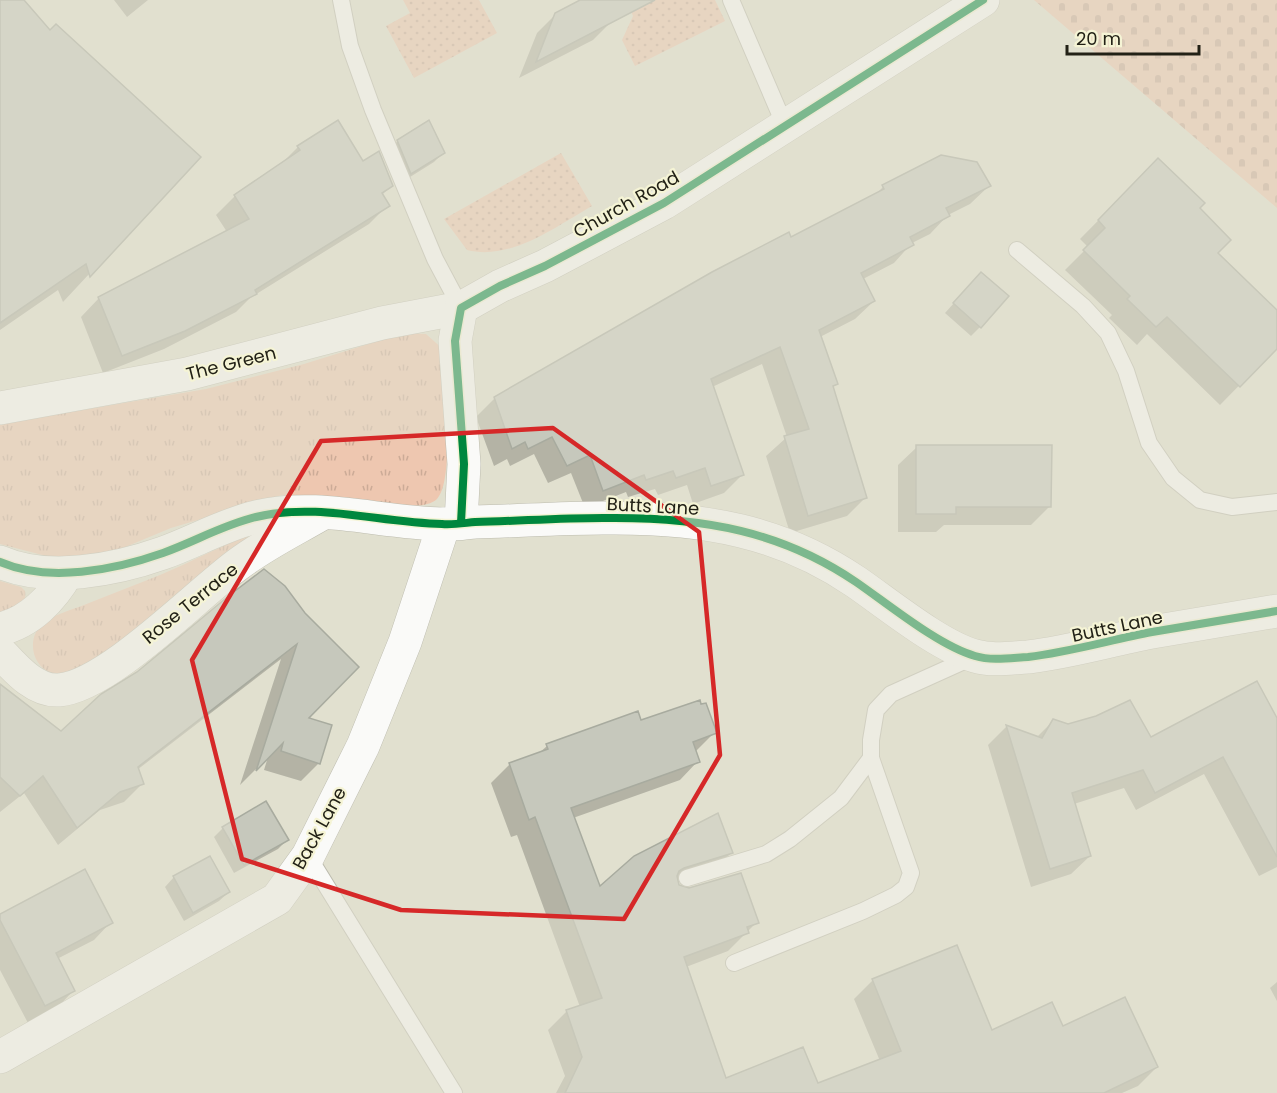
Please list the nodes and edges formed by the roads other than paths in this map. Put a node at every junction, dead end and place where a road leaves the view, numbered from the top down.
1 (341, 0) edge
2 (731, 0) edge
3 (983, 0) edge
4 (785, 126) junction
5 (1017, 250) dead end
6 (461, 308) junction
7 (0, 408) edge
8 (1277, 502) edge
9 (323, 513) junction
10 (453, 524) junction
11 (0, 562) edge
12 (67, 573) junction
13 (1277, 611) edge
14 (0, 629) edge
15 (0, 651) edge
16 (975, 656) junction
17 (871, 758) junction
18 (308, 856) junction
19 (687, 878) dead end
20 (734, 963) dead end
21 (0, 1057) edge
22 (454, 1093) edge

1 - 6 lane
2 - 4 lane
3 - 4 street, Church Road
4 - 6 street, Church Road
5 - 8 lane
6 - 7 street, The Green
6 - 10 street
9 - 10 street, Butts Lane
9 - 12 street, Butts Lane
9 - 15 street, Rose Terrace
10 - 16 street, Butts Lane
10 - 18 street, Back Lane
11 - 12 street, Butts Lane
12 - 14 street
13 - 16 street, Butts Lane
16 - 17 lane
17 - 19 lane
17 - 20 lane
18 - 21 street, Back Lane
18 - 22 lane

